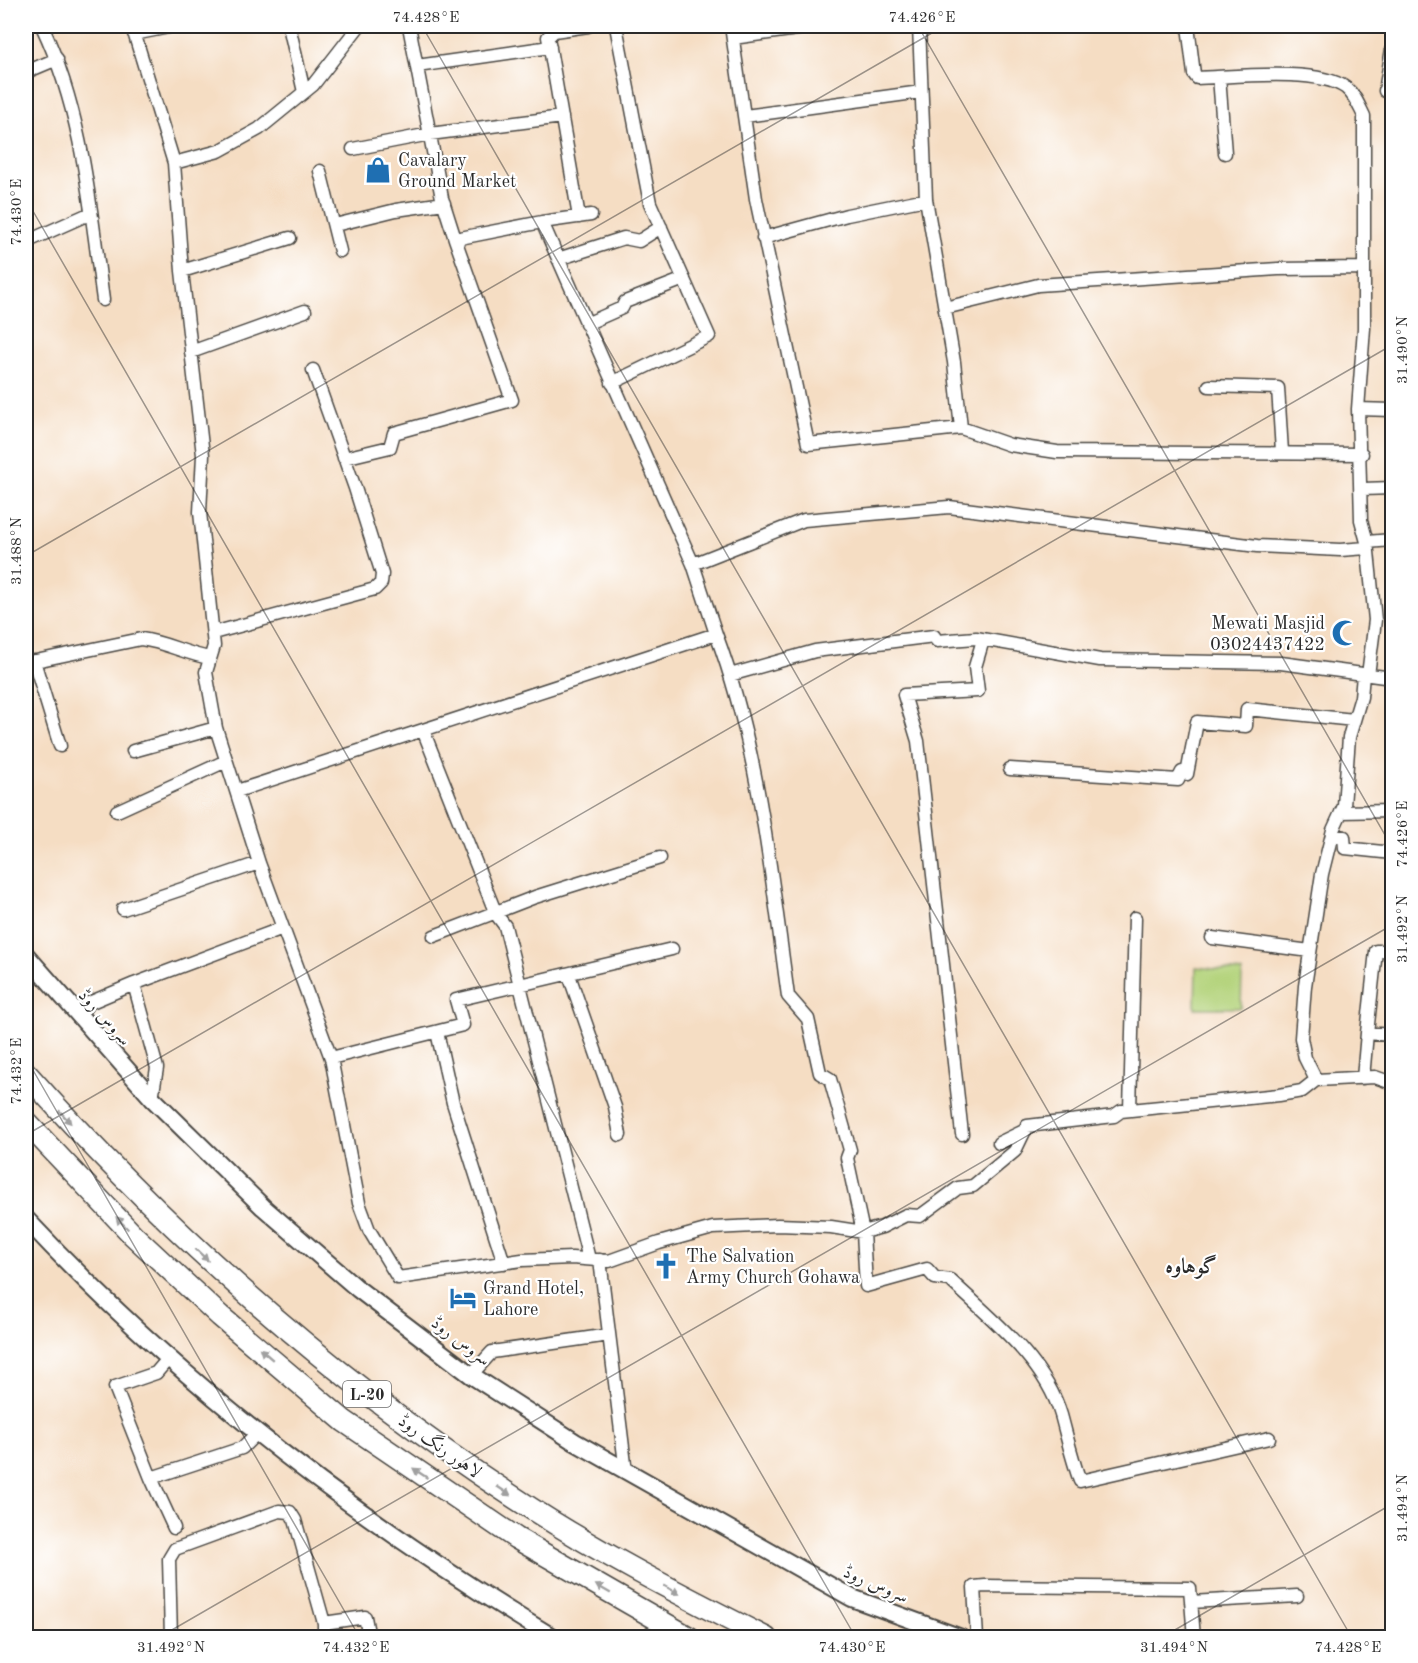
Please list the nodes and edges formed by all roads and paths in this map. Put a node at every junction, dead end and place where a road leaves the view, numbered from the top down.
1 (42, 26) edge
2 (174, 26) edge
3 (289, 26) edge
4 (359, 26) edge
5 (409, 26) edge
6 (588, 26) edge
7 (616, 26) edge
8 (819, 26) edge
9 (919, 26) edge
10 (1188, 26) edge
11 (133, 30) edge
12 (732, 32) edge
13 (550, 47) junction
14 (1392, 49) edge
15 (57, 59) junction
16 (417, 66) junction
17 (26, 72) edge
18 (1219, 76) junction
19 (1385, 91) dead end
20 (304, 92) junction
21 (921, 92) junction
22 (746, 116) junction
23 (562, 117) junction
24 (430, 134) junction
25 (353, 149) dead end
26 (1225, 153) dead end
27 (174, 163) junction
28 (320, 171) dead end
29 (926, 199) junction
30 (444, 203) junction
31 (91, 213) junction
32 (542, 222) junction
33 (335, 225) junction
34 (661, 227) junction
35 (290, 238) dead end
36 (763, 238) junction
37 (455, 239) junction
38 (26, 242) edge
39 (340, 251) dead end
40 (558, 259) junction
41 (1365, 268) junction
42 (182, 271) junction
43 (684, 279) junction
44 (103, 300) dead end
45 (945, 308) junction
46 (305, 310) dead end
47 (586, 324) junction
48 (191, 352) junction
49 (313, 370) dead end
50 (612, 383) junction
51 (1209, 386) dead end
52 (1358, 409) junction
53 (1392, 410) edge
54 (961, 428) junction
55 (1282, 452) junction
56 (1362, 454) junction
57 (344, 458) junction
58 (1392, 488) edge
59 (1362, 489) junction
60 (1392, 540) edge
61 (1367, 545) junction
62 (693, 564) junction
63 (213, 633) junction
64 (716, 634) junction
65 (982, 640) junction
66 (210, 658) junction
67 (30, 662) edge
68 (730, 675) junction
69 (1366, 675) junction
70 (1392, 678) edge
71 (1354, 720) junction
72 (216, 728) junction
73 (423, 730) junction
74 (60, 746) dead end
75 (133, 751) dead end
76 (226, 761) junction
77 (1010, 769) dead end
78 (237, 791) junction
79 (117, 811) dead end
80 (1392, 811) edge
81 (1341, 812) junction
82 (1332, 835) junction
83 (1392, 853) edge
84 (660, 858) dead end
85 (259, 863) junction
86 (123, 909) dead end
87 (496, 914) junction
88 (1135, 918) dead end
89 (283, 928) junction
90 (434, 936) dead end
91 (1212, 938) dead end
92 (672, 949) dead end
93 (1310, 951) junction
94 (1392, 951) edge
95 (26, 955) edge
96 (569, 975) junction
97 (134, 984) junction
98 (520, 986) junction
99 (78, 1016) junction
100 (1392, 1031) edge
101 (437, 1032) junction
102 (1367, 1033) junction
103 (331, 1058) junction
104 (26, 1073) edge
105 (1363, 1078) junction
106 (1316, 1080) junction
107 (1392, 1083) edge
108 (152, 1098) junction
109 (1130, 1110) junction
110 (26, 1122) edge
111 (1026, 1130) junction
112 (962, 1134) dead end
113 (620, 1135) dead end
114 (999, 1143) dead end
115 (26, 1219) edge
116 (863, 1232) junction
117 (594, 1260) junction
118 (504, 1263) junction
119 (609, 1335) junction
120 (168, 1359) junction
121 (471, 1375) junction
122 (256, 1434) junction
123 (1269, 1438) dead end
124 (626, 1472) junction
125 (151, 1478) junction
126 (174, 1528) dead end
127 (1297, 1596) dead end
128 (1191, 1602) junction
129 (324, 1623) junction
130 (548, 1636) edge
131 (171, 1638) edge
132 (324, 1638) edge
133 (369, 1638) edge
134 (690, 1638) edge
135 (766, 1638) edge
136 (961, 1638) edge
137 (977, 1638) edge
138 (1194, 1638) edge

1 - 15 street
2 - 11 street
3 - 20 street
4 - 20 street
5 - 16 street
6 - 13 street
7 - 34 street
8 - 12 street
9 - 21 street
10 - 18 street
11 - 27 street
12 - 22 street
13 - 16 street
13 - 23 street
14 - 19 street
15 - 17 street
15 - 31 street
16 - 24 street
18 - 26 street
18 - 41 street
20 - 27 street
21 - 22 street
21 - 29 street
22 - 36 street
23 - 24 street
23 - 32 street
24 - 25 street
24 - 30 street
27 - 42 street
28 - 33 street
29 - 36 street
29 - 45 street
30 - 33 street
30 - 37 street
31 - 38 street
31 - 44 street
32 - 37 street
32 - 40 street
33 - 39 street
34 - 40 street
34 - 43 street
35 - 42 street
36 - 54 street
37 - 57 street
40 - 47 street
41 - 45 street
41 - 52 street
42 - 48 street
43 - 47 street
43 - 50 street
45 - 54 street
46 - 48 street
47 - 50 street
48 - 63 street
49 - 57 street
50 - 62 street
51 - 55 street
52 - 53 street
52 - 56 street
54 - 55 street
55 - 56 street
56 - 59 street
57 - 63 street
58 - 59 street
59 - 61 street
60 - 61 street
61 - 62 street
61 - 69 street
62 - 64 street
63 - 66 street
64 - 68 street
64 - 73 street
65 - 68 street
65 - 69 street
65 - 112 street
66 - 67 street
66 - 72 street
67 - 74 street
68 - 116 street
69 - 70 street
69 - 71 street
71 - 77 street
71 - 81 street
72 - 75 street
72 - 76 street
73 - 78 street
73 - 87 street
76 - 78 street
76 - 79 street
78 - 85 street
80 - 81 street
81 - 82 street
82 - 83 street
82 - 93 street
84 - 87 street
85 - 86 street
85 - 89 street
87 - 90 street
87 - 98 street
88 - 109 street
89 - 97 street
89 - 103 street
91 - 93 street
92 - 96 street
93 - 106 street
94 - 102 street
95 - 99 street, سروس روڈ
96 - 98 street
96 - 113 street
97 - 99 street
97 - 108 street
98 - 101 street
98 - 117 street
99 - 108 street, سروس روڈ
100 - 102 street
101 - 103 street
101 - 118 street
102 - 105 street
103 - 118 street
104 -> 135 highway, لاہور رنگ روڈ / L-20
105 - 106 street
105 - 107 street
106 - 109 street
108 - 121 street, سروس روڈ
109 - 111 street
134 -> 110 highway, لاہور رنگ روڈ / L-20
111 - 114 street
111 - 116 street
115 - 120 street
116 - 117 street
116 - 123 street
117 - 118 street
117 - 119 street
119 - 121 street
119 - 124 street
120 - 122 street
120 - 125 street
121 - 124 street, سروس روڈ
122 - 125 street
122 - 130 street
124 - 136 street, سروس روڈ
125 - 126 street
127 - 128 street
128 - 137 street
128 - 138 street
129 - 131 street
129 - 132 street
129 - 133 street

